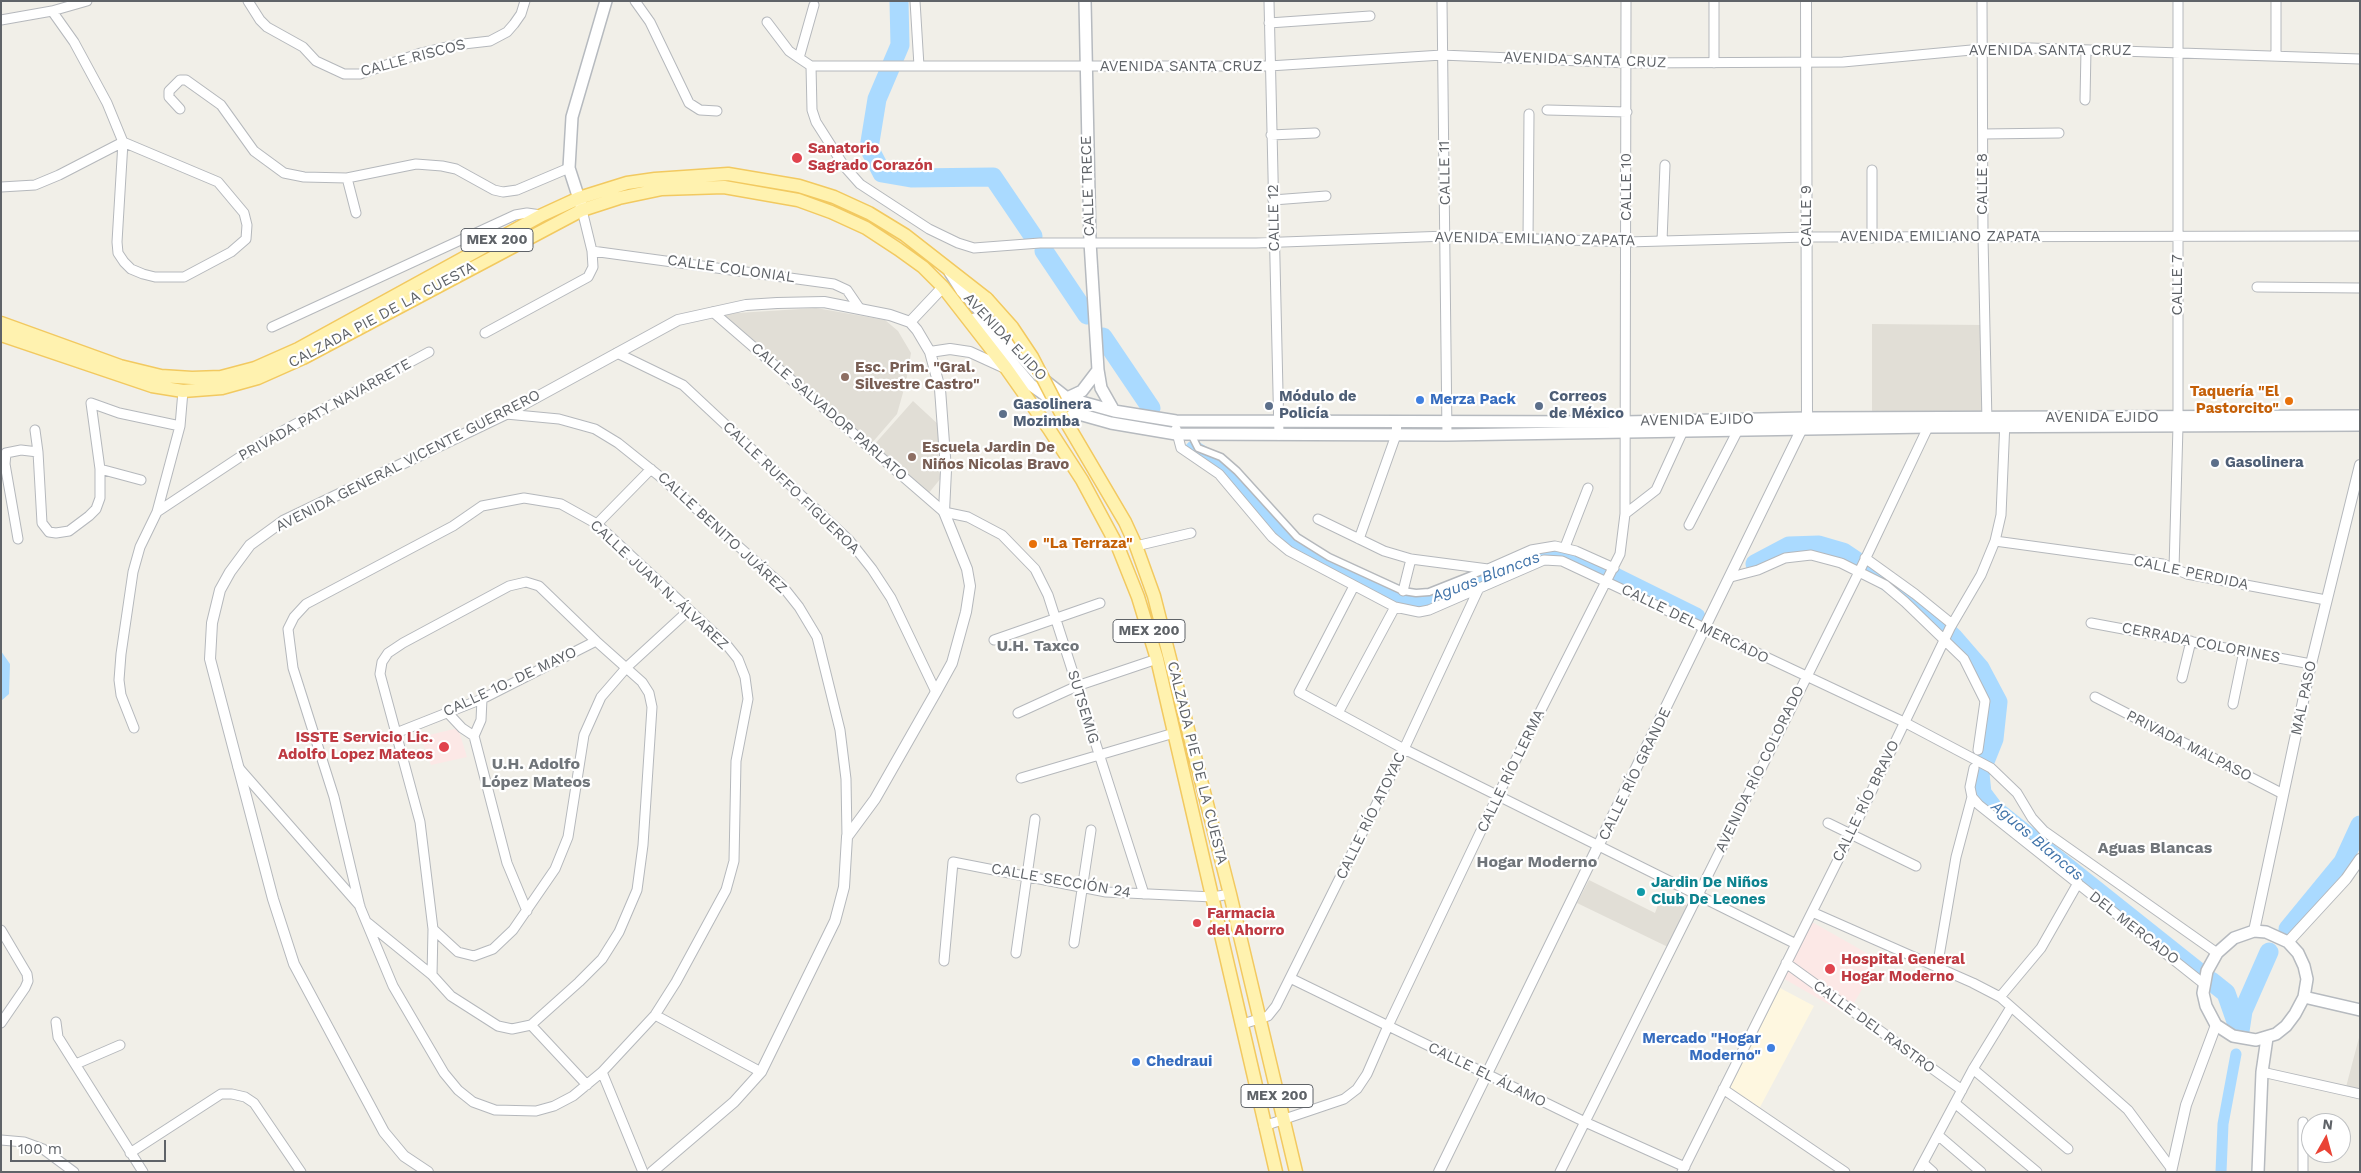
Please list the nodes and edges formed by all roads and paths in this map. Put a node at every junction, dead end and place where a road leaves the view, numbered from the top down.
1 (87, 1) edge
2 (248, 1) edge
3 (525, 1) edge
4 (606, 1) edge
5 (635, 1) edge
6 (914, 1) edge
7 (1085, 1) edge
8 (1269, 1) edge
9 (1442, 1) edge
10 (1626, 1) edge
11 (1714, 1) edge
12 (1806, 1) edge
13 (1982, 1) edge
14 (2178, 1) edge
15 (2276, 1) edge
16 (814, 5) dead end
17 (52, 11) junction
18 (1370, 16) dead end
19 (1, 20) edge
20 (767, 22) dead end
21 (1269, 22) junction
22 (1982, 48) junction
23 (2086, 50) junction
24 (2177, 53) junction
25 (1442, 55) junction
26 (2276, 55) junction
27 (799, 58) junction
28 (2360, 59) edge
29 (1806, 62) junction
30 (1627, 63) junction
31 (1714, 63) junction
32 (811, 66) junction
33 (919, 66) junction
34 (1269, 66) junction
35 (1085, 68) junction
36 (2085, 100) dead end
37 (180, 109) dead end
38 (1547, 110) dead end
39 (717, 111) dead end
40 (1627, 112) junction
41 (1529, 114) dead end
42 (1315, 133) dead end
43 (2059, 133) dead end
44 (1983, 134) junction
45 (1271, 135) junction
46 (122, 142) junction
47 (1665, 165) dead end
48 (568, 168) junction
49 (1872, 170) dead end
50 (347, 178) junction
51 (1, 188) edge
52 (1326, 196) dead end
53 (1273, 200) junction
54 (580, 204) junction
55 (356, 213) dead end
56 (542, 215) junction
57 (1447, 236) junction
58 (2178, 236) junction
59 (2360, 236) edge
60 (1807, 237) junction
61 (1984, 237) junction
62 (1872, 238) junction
63 (1528, 240) junction
64 (1662, 241) junction
65 (1090, 242) junction
66 (1274, 242) junction
67 (1627, 242) junction
68 (592, 252) junction
69 (947, 266) junction
70 (943, 287) junction
71 (2257, 287) dead end
72 (2360, 288) edge
73 (860, 309) junction
74 (713, 312) junction
75 (910, 322) junction
76 (1, 323) edge
77 (272, 327) dead end
78 (485, 333) dead end
79 (1, 335) edge
80 (429, 352) dead end
81 (930, 352) junction
82 (617, 353) junction
83 (1006, 368) junction
84 (1098, 370) junction
85 (183, 391) junction
86 (1067, 398) junction
87 (1114, 411) junction
88 (506, 414) junction
89 (2360, 416) edge
90 (1063, 417) junction
91 (1176, 421) junction
92 (1397, 421) junction
93 (1279, 422) junction
94 (1447, 422) junction
95 (2178, 422) junction
96 (1930, 423) junction
97 (1987, 423) junction
98 (2005, 423) junction
99 (1805, 424) junction
100 (2360, 425) edge
101 (180, 426) junction
102 (1624, 428) junction
103 (1049, 429) junction
104 (35, 430) dead end
105 (1738, 430) junction
106 (1683, 431) junction
107 (1176, 434) junction
108 (1191, 434) junction
109 (1279, 435) junction
110 (1396, 435) junction
111 (1447, 435) junction
112 (38, 452) junction
113 (2360, 466) edge
114 (651, 469) junction
115 (100, 470) junction
116 (142, 480) dead end
117 (1588, 488) dead end
118 (157, 512) junction
119 (944, 512) junction
120 (1626, 514) junction
121 (1318, 519) dead end
122 (596, 524) junction
123 (1689, 525) dead end
124 (1191, 533) dead end
125 (1360, 539) junction
126 (18, 540) dead end
127 (1995, 541) junction
128 (1136, 546) junction
129 (1565, 547) junction
130 (1411, 559) junction
131 (1862, 565) junction
132 (1488, 569) junction
133 (2174, 569) junction
134 (1610, 575) junction
135 (1731, 577) junction
136 (1354, 586) junction
137 (1479, 588) junction
138 (1403, 592) junction
139 (2326, 600) junction
140 (1100, 603) dead end
141 (1395, 607) junction
142 (688, 611) junction
143 (1055, 619) junction
144 (2091, 623) dead end
145 (1951, 626) junction
146 (1706, 628) junction
147 (1944, 639) junction
148 (994, 640) dead end
149 (596, 641) junction
150 (2191, 641) junction
151 (2244, 651) junction
152 (1157, 659) junction
153 (2310, 664) junction
154 (627, 667) junction
155 (1806, 676) junction
156 (2182, 678) dead end
157 (1077, 686) junction
158 (936, 692) junction
159 (2095, 697) dead end
160 (482, 699) junction
161 (2232, 704) dead end
162 (447, 712) junction
163 (1018, 713) dead end
164 (1338, 714) junction
165 (1904, 722) junction
166 (134, 728) dead end
167 (396, 733) junction
168 (1174, 733) junction
169 (474, 736) junction
170 (1404, 749) junction
171 (1978, 750) dead end
172 (1098, 756) junction
173 (1976, 764) junction
174 (238, 767) junction
175 (1021, 778) dead end
176 (2283, 794) junction
177 (1498, 796) junction
178 (1972, 797) junction
179 (1035, 819) dead end
180 (1828, 823) dead end
181 (1091, 830) dead end
182 (1852, 834) junction
183 (847, 836) junction
184 (1599, 846) junction
185 (2360, 859) edge
186 (1916, 866) dead end
187 (1027, 876) junction
188 (2078, 883) junction
189 (1082, 886) junction
190 (1144, 894) junction
191 (1230, 894) junction
192 (1698, 894) junction
193 (1213, 897) junction
194 (360, 907) junction
195 (527, 911) junction
196 (1812, 912) junction
197 (366, 921) junction
198 (433, 929) junction
199 (1, 930) edge
200 (2254, 931) junction
201 (2288, 942) junction
202 (1074, 944) dead end
203 (1796, 944) junction
204 (1016, 953) dead end
205 (2217, 954) junction
206 (944, 961) dead end
207 (1786, 963) junction
208 (1937, 968) junction
209 (432, 976) junction
210 (1290, 978) junction
211 (2204, 984) junction
212 (2000, 997) junction
213 (2304, 997) junction
214 (2011, 1007) junction
215 (2360, 1010) edge
216 (655, 1015) junction
217 (1260, 1020) junction
218 (56, 1022) dead end
219 (1, 1023) edge
220 (1243, 1024) junction
221 (531, 1025) junction
222 (2216, 1025) junction
223 (1388, 1026) junction
224 (2266, 1038) junction
225 (120, 1045) dead end
226 (76, 1064) junction
227 (1973, 1069) junction
228 (602, 1072) junction
229 (760, 1072) junction
230 (2262, 1072) junction
231 (1487, 1075) junction
232 (587, 1085) junction
233 (1723, 1089) junction
234 (1962, 1090) junction
235 (2360, 1094) edge
236 (1956, 1104) junction
237 (1282, 1120) junction
238 (1584, 1122) junction
239 (1264, 1126) junction
240 (1939, 1136) junction
241 (1, 1140) edge
242 (2068, 1149) dead end
243 (130, 1153) junction
244 (1923, 1163) junction
245 (1684, 1169) edge
246 (2171, 1170) edge
247 (74, 1172) edge
248 (142, 1172) edge
249 (301, 1172) edge
250 (428, 1172) edge
251 (643, 1172) edge
252 (652, 1172) edge
253 (1276, 1172) edge
254 (1296, 1172) edge
255 (1439, 1172) edge
256 (1560, 1172) edge
257 (1845, 1172) edge
258 (1918, 1172) edge
259 (1932, 1172) edge
260 (1981, 1172) edge
261 (2037, 1172) edge
262 (2258, 1172) edge

1 - 17 street
2 - 3 street, CALLE RISCOS
4 - 48 main road
5 - 39 street
6 - 33 street
7 - 35 main road, CALLE TRECE
8 - 21 street, CALLE 12
9 - 25 street, CALLE 11
10 - 30 street, CALLE 10
11 - 31 street
12 - 29 street, CALLE 9
13 - 22 street, CALLE 8
14 - 24 street, CALLE 7
15 - 26 street
16 - 27 street
17 - 19 street
17 - 46 street
18 - 21 street
20 - 27 street
21 - 34 street, CALLE 12
22 - 23 street, AVENIDA SANTA CRUZ
22 - 29 street, AVENIDA SANTA CRUZ
22 - 44 street, CALLE 8
23 - 24 street, AVENIDA SANTA CRUZ
23 - 36 street
24 - 26 street, AVENIDA SANTA CRUZ
24 - 58 street, CALLE 7
25 - 30 street, AVENIDA SANTA CRUZ
25 - 34 street, AVENIDA SANTA CRUZ
25 - 57 street, CALLE 11
26 - 28 street, AVENIDA SANTA CRUZ
27 - 32 street
29 - 31 street, AVENIDA SANTA CRUZ
29 - 60 street, CALLE 9
30 - 31 street, AVENIDA SANTA CRUZ
30 - 40 street, CALLE 10
32 - 33 street, AVENIDA SANTA CRUZ
32 - 65 street, AVENIDA EMILIANO ZAPATA
33 - 35 street, AVENIDA SANTA CRUZ
34 - 35 street, AVENIDA SANTA CRUZ
34 - 45 street, CALLE 12
35 - 65 main road, CALLE TRECE
37 - 50 street
38 - 40 street
40 - 67 street, CALLE 10
41 - 63 street
42 - 45 street
43 - 44 street
44 - 61 street, CALLE 8
45 - 53 street, CALLE 12
46 - 46 street
46 - 51 street
47 - 64 street
48 - 50 street
48 - 54 main road
49 - 62 street
50 - 55 street
52 - 53 street
53 - 66 street, CALLE 12
54 - 56 main road, CALZADA PIE DE LA CUESTA / MEX 200
54 - 68 street
54 - 69 main road, CALZADA PIE DE LA CUESTA / MEX 200
54 - 70 main road, CALZADA PIE DE LA CUESTA / MEX 200
54 - 85 main road, CALZADA PIE DE LA CUESTA / MEX 200
56 - 76 main road, CALZADA PIE DE LA CUESTA / MEX 200
56 - 77 street
57 - 63 street, AVENIDA EMILIANO ZAPATA
57 - 66 street, AVENIDA EMILIANO ZAPATA
57 - 94 street, CALLE 11
58 - 59 street, AVENIDA EMILIANO ZAPATA
58 - 61 street, AVENIDA EMILIANO ZAPATA
58 - 95 street, CALLE 7
60 - 62 street, AVENIDA EMILIANO ZAPATA
60 - 64 street, AVENIDA EMILIANO ZAPATA
60 - 99 street, CALLE 9
61 - 62 street, AVENIDA EMILIANO ZAPATA
61 - 97 street, CALLE 8
63 - 67 street, AVENIDA EMILIANO ZAPATA
64 - 67 street, AVENIDA EMILIANO ZAPATA
65 - 66 street, AVENIDA EMILIANO ZAPATA
65 - 84 main road, CALLE TRECE
66 - 93 street, CALLE 12
67 - 102 street, CALLE 10
68 - 73 street, CALLE COLONIAL
68 - 78 street
69 - 86 main road, AVENIDA EJIDO
69 - 90 main road, CALZADA PIE DE LA CUESTA / MEX 200, bridge
70 - 75 street
70 - 83 main road, CALZADA PIE DE LA CUESTA / MEX 200
70 - 107 main road, AVENIDA EJIDO
71 - 72 street
73 - 74 street, AVENIDA GENERAL VICENTE GUERRERO
73 - 75 street, AVENIDA GENERAL VICENTE GUERRERO
74 - 82 street, AVENIDA GENERAL VICENTE GUERRERO
74 - 119 street, CALLE SALVADOR PARLATO
75 - 81 street
79 - 85 main road, CALZADA PIE DE LA CUESTA / MEX 200
80 - 118 street, PRIVADA PATY NAVARRETE
81 - 83 street
81 - 119 street
82 - 88 street, AVENIDA GENERAL VICENTE GUERRERO
82 - 158 street, CALLE RUFFO FIGUEROA
83 - 103 main road, CALZADA PIE DE LA CUESTA / MEX 200
84 - 86 main road
84 - 87 main road, CALLE TRECE
85 - 101 street
86 - 87 main road, AVENIDA EJIDO
87 - 91 main road, AVENIDA EJIDO
88 - 114 street, CALLE BENITO JUÁREZ
88 - 174 street, AVENIDA GENERAL VICENTE GUERRERO
89 - 95 main road, AVENIDA EJIDO
90 - 103 main road
90 - 128 main road, CALZADA PIE DE LA CUESTA / MEX 200
91 - 93 main road, AVENIDA EJIDO
91 - 107 street
92 - 93 main road, AVENIDA EJIDO
92 - 94 main road, AVENIDA EJIDO
92 - 110 street
93 - 109 street, CALLE 12
94 - 102 main road, AVENIDA EJIDO
94 - 111 street, CALLE 11
95 - 98 main road, AVENIDA EJIDO
95 - 100 main road, AVENIDA EJIDO
95 - 133 street, CALLE 7
96 - 97 main road, AVENIDA EJIDO
96 - 99 main road, AVENIDA EJIDO
96 - 131 street, AVENIDA RÍO COLORADO
97 - 98 main road, AVENIDA EJIDO
98 - 127 street, CALLE RÍO BRAVO
99 - 102 main road, AVENIDA EJIDO
99 - 105 main road, AVENIDA EJIDO
99 - 135 street, CALLE RÍO GRANDE
101 - 115 street
101 - 118 street
102 - 106 main road, AVENIDA EJIDO
102 - 111 main road, AVENIDA EJIDO
102 - 120 street, CALLE RÍO LERMA
103 - 152 main road, CALZADA PIE DE LA CUESTA / MEX 200
104 - 112 street
105 - 106 main road, AVENIDA EJIDO
105 - 123 street
106 - 120 street
107 - 108 main road, AVENIDA EJIDO
107 - 136 street, CALLE DEL MERCADO
108 - 109 main road, AVENIDA EJIDO
108 - 138 street
109 - 110 main road, AVENIDA EJIDO
110 - 111 main road, AVENIDA EJIDO
110 - 125 street
112 - 115 street
112 - 126 street
113 - 139 street, MAL PASO
114 - 122 street
114 - 183 street, CALLE BENITO JUÁREZ
115 - 116 street
117 - 129 street
118 - 166 street
119 - 143 street, SUTSEMIG
119 - 158 street
120 - 134 street, CALLE RÍO LERMA
121 - 125 street
122 - 142 street, CALLE JUAN N. ÁLVAREZ
122 - 194 street, CALLE JUAN N. ÁLVAREZ
124 - 128 street
125 - 130 street
127 - 133 street, CALLE PERDIDA
127 - 145 street, CALLE RÍO BRAVO
128 - 191 main road, CALZADA PIE DE LA CUESTA / MEX 200
129 - 132 street
129 - 134 street
130 - 132 street
130 - 138 street
131 - 135 street
131 - 145 street
131 - 147 street
131 - 155 street, AVENIDA RÍO COLORADO
132 - 138 street
133 - 139 street, CALLE PERDIDA
134 - 137 street, CALLE DEL MERCADO
134 - 146 street, CALLE DEL MERCADO
134 - 177 street, CALLE RÍO LERMA
135 - 146 street, CALLE RÍO GRANDE
136 - 141 street, CALLE DEL MERCADO
136 - 164 street
137 - 141 street, CALLE DEL MERCADO
137 - 170 street, CALLE RÍO ATOYAC
139 - 153 street, MAL PASO
140 - 143 street
141 - 164 street
142 - 154 street
142 - 216 street, CALLE JUAN N. ÁLVAREZ
143 - 148 street
143 - 157 street, SUTSEMIG
144 - 150 street, CERRADA COLORINES
145 - 147 street, CALLE RÍO BRAVO
146 - 155 street, CALLE DEL MERCADO
146 - 184 street, CALLE RÍO GRANDE
147 - 165 street, CALLE RÍO BRAVO
147 - 171 street
149 - 154 street
149 - 160 street, CALLE 1O. DE MAYO
149 - 167 street
150 - 151 street, CERRADA COLORINES
150 - 156 street
151 - 153 street, CERRADA COLORINES
151 - 161 street
152 - 157 street
152 - 168 main road, CALZADA PIE DE LA CUESTA / MEX 200
153 - 176 street, MAL PASO
154 - 195 street
154 - 221 street
155 - 165 street, CALLE DEL MERCADO
155 - 192 street, AVENIDA RÍO COLORADO
157 - 163 street
157 - 172 street, SUTSEMIG
158 - 183 street
159 - 176 street, PRIVADA MALPASO
160 - 162 street, CALLE 1O. DE MAYO
160 - 169 street
162 - 167 street, CALLE 1O. DE MAYO
162 - 169 street
164 - 170 street
165 - 173 street, CALLE DEL MERCADO
165 - 182 street, CALLE RÍO BRAVO
167 - 198 street
168 - 172 street
168 - 193 main road, CALZADA PIE DE LA CUESTA / MEX 200
169 - 195 street
170 - 177 street
170 - 210 street, CALLE RÍO ATOYAC
172 - 175 street
172 - 190 street, SUTSEMIG
173 - 178 street
173 - 205 street, CALLE DEL MERCADO
174 - 194 street
174 - 250 street, AVENIDA GENERAL VICENTE GUERRERO
176 - 200 street, MAL PASO
177 - 184 street
177 - 223 street, CALLE RÍO LERMA
178 - 188 street, DEL MERCADO
178 - 208 street
179 - 187 street
180 - 182 street
181 - 189 street
182 - 186 street
182 - 196 street, CALLE RÍO BRAVO
183 - 229 street
184 - 192 street
184 - 231 street, CALLE RÍO GRANDE
185 - 201 street
187 - 189 street, CALLE SECCIÓN 24
187 - 204 street
187 - 206 street, CALLE SECCIÓN 24
188 - 211 street, DEL MERCADO
188 - 212 street
189 - 190 street, CALLE SECCIÓN 24
189 - 202 street
190 - 193 street, CALLE SECCIÓN 24
191 - 193 street, CALLE SECCIÓN 24
191 - 217 main road, CALZADA PIE DE LA CUESTA / MEX 200
192 - 203 street
192 - 238 street, AVENIDA RÍO COLORADO
193 - 220 main road, CALZADA PIE DE LA CUESTA / MEX 200
194 - 197 street, CALLE JUAN N. ÁLVAREZ
195 - 198 street
196 - 203 street, CALLE RÍO BRAVO
196 - 208 street
197 - 209 street
197 - 232 street, CALLE JUAN N. ÁLVAREZ
198 - 209 street
199 - 219 street
200 - 201 main road
200 - 205 main road
201 - 213 main road
203 - 207 street, CALLE RÍO BRAVO
205 - 211 main road
207 - 233 street, CALLE RÍO BRAVO
207 - 234 street, CALLE DEL RASTRO
208 - 212 street
209 - 221 street
210 - 217 street, CALLE RÍO ATOYAC
210 - 223 street, CALLE EL ÁLAMO
211 - 222 main road
212 - 214 street
213 - 215 main road
213 - 224 main road
214 - 227 street
214 - 246 street
216 - 228 street, CALLE JUAN N. ÁLVAREZ
216 - 229 street
217 - 220 street
217 - 237 main road, CALZADA PIE DE LA CUESTA / MEX 200
218 - 226 street
220 - 239 main road, CALZADA PIE DE LA CUESTA / MEX 200
221 - 232 street
222 - 224 main road
222 - 246 street
223 - 231 street, CALLE EL ÁLAMO
223 - 237 street, CALLE RÍO LERMA
224 - 230 main road
225 - 226 street
226 - 243 street
227 - 234 street
227 - 242 street
228 - 232 street, CALLE JUAN N. ÁLVAREZ
228 - 251 street
229 - 252 street
230 - 235 street
230 - 262 main road
231 - 238 street, CALLE EL ÁLAMO
231 - 255 street, CALLE RÍO GRANDE
233 - 245 street, CALLE RÍO BRAVO
233 - 257 street
234 - 236 street
236 - 240 street
236 - 261 street
237 - 239 street, CALLE RÍO LERMA
237 - 254 main road, CALZADA PIE DE LA CUESTA / MEX 200
238 - 245 street, CALLE EL ÁLAMO
238 - 256 street, AVENIDA RÍO COLORADO
239 - 253 main road, CALZADA PIE DE LA CUESTA / MEX 200
240 - 244 street
240 - 260 street
241 - 247 street
243 - 248 street
243 - 249 street
244 - 258 street
244 - 259 street

